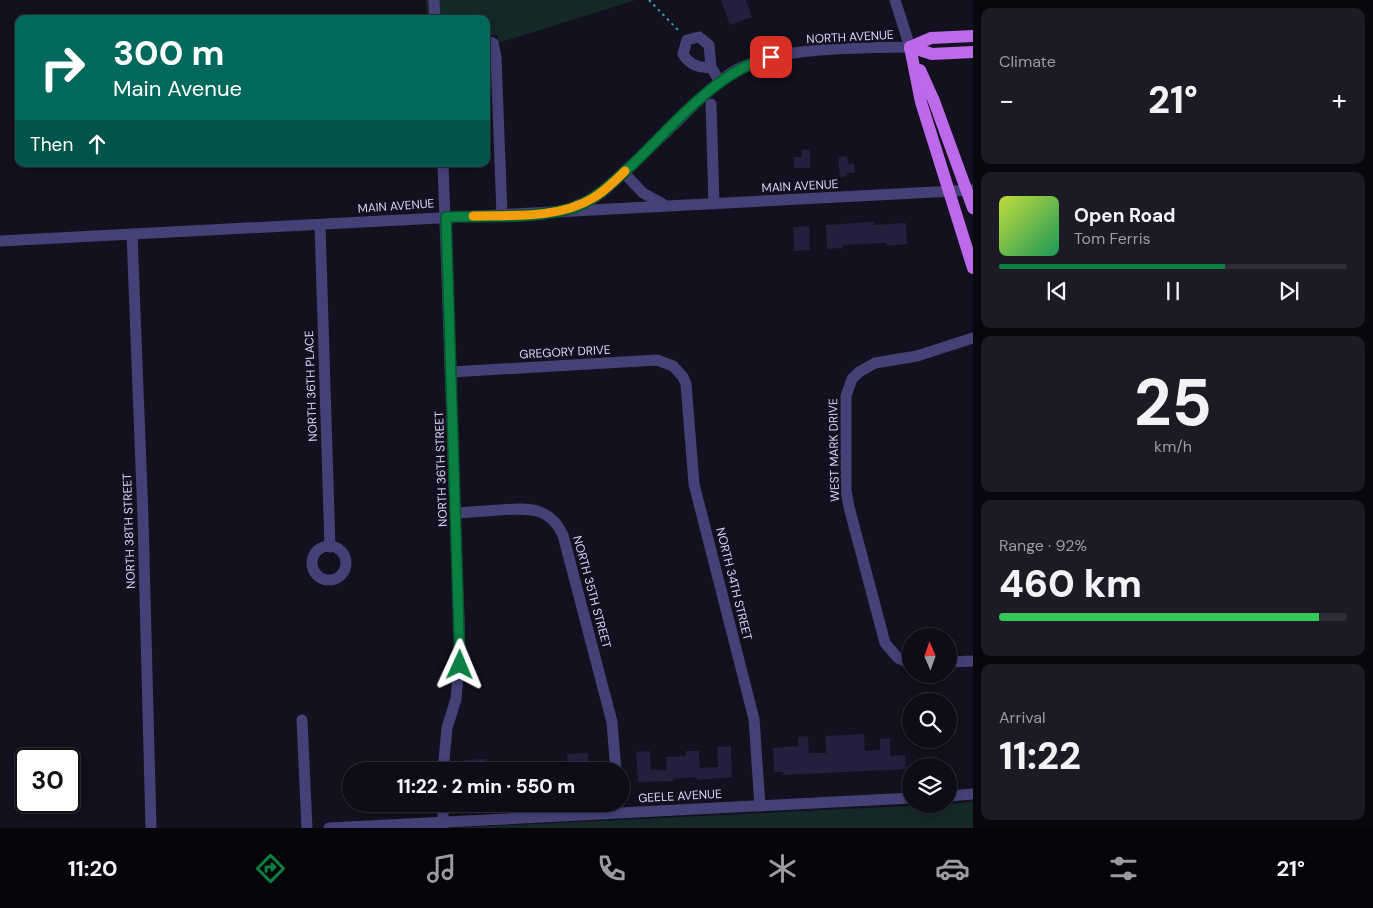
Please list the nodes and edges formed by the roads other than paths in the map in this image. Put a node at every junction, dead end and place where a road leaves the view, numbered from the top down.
1 (434, 0) edge
2 (896, 0) edge
3 (435, 15) edge
4 (973, 36) edge
5 (490, 42) edge
6 (910, 48) junction
7 (973, 52) edge
8 (710, 67) junction
9 (720, 82) junction
10 (712, 104) dead end
11 (443, 167) edge
12 (624, 173) junction
13 (970, 190) edge
14 (949, 191) junction
15 (714, 204) junction
16 (668, 205) junction
17 (973, 208) edge
18 (565, 210) junction
19 (502, 215) junction
20 (446, 217) junction
21 (320, 225) junction
22 (132, 234) junction
23 (0, 241) edge
24 (973, 268) edge
25 (973, 338) edge
26 (678, 370) joint
27 (451, 372) junction
28 (456, 512) junction
29 (330, 547) dead end
30 (902, 660) edge
31 (973, 661) edge
32 (958, 662) edge
33 (302, 720) dead end
34 (444, 762) edge
35 (615, 762) edge
36 (973, 794) edge
37 (957, 795) edge
38 (902, 798) edge
39 (760, 806) junction
40 (630, 808) edge
41 (443, 812) edge
42 (577, 812) edge
43 (443, 825) edge
44 (151, 828) edge
45 (307, 828) edge
46 (329, 828) edge

1 - 3 street
2 - 6 street
4 - 6 main road, NORTH AVENUE
5 - 19 street
6 - 7 main road, NORTH AVENUE
6 - 9 street, NORTH AVENUE
6 - 13 main road
6 - 14 main road
8 - 8 street
8 - 9 street
9 - 12 street, NORTH AVENUE
10 - 15 street
11 - 20 street, NORTH 36TH STREET
12 - 16 street
12 - 18 street, NORTH AVENUE
13 - 14 street, MAIN AVENUE
13 - 17 main road
14 - 15 street, MAIN AVENUE
14 - 24 main road
15 - 16 street, MAIN AVENUE
16 - 18 street, MAIN AVENUE
18 - 19 street, MAIN AVENUE
19 - 20 street, MAIN AVENUE
20 - 21 street, MAIN AVENUE
20 - 27 street, NORTH 36TH STREET
21 - 22 street, MAIN AVENUE
21 - 29 street, NORTH 36TH PLACE
22 - 23 street, MAIN AVENUE
22 - 44 street, NORTH 38TH STREET
25 - 30 street, WEST MARK DRIVE
26 - 27 street, GREGORY DRIVE
26 - 39 street, NORTH 34TH STREET
27 - 28 street, NORTH 36TH STREET
28 - 34 street, NORTH 36TH STREET
28 - 35 street, NORTH 35TH STREET
31 - 32 street
33 - 45 street
36 - 37 street
38 - 39 street, GEELE AVENUE
39 - 40 street, GEELE AVENUE
41 - 43 street
42 - 43 street, GEELE AVENUE
43 - 46 street, GEELE AVENUE

